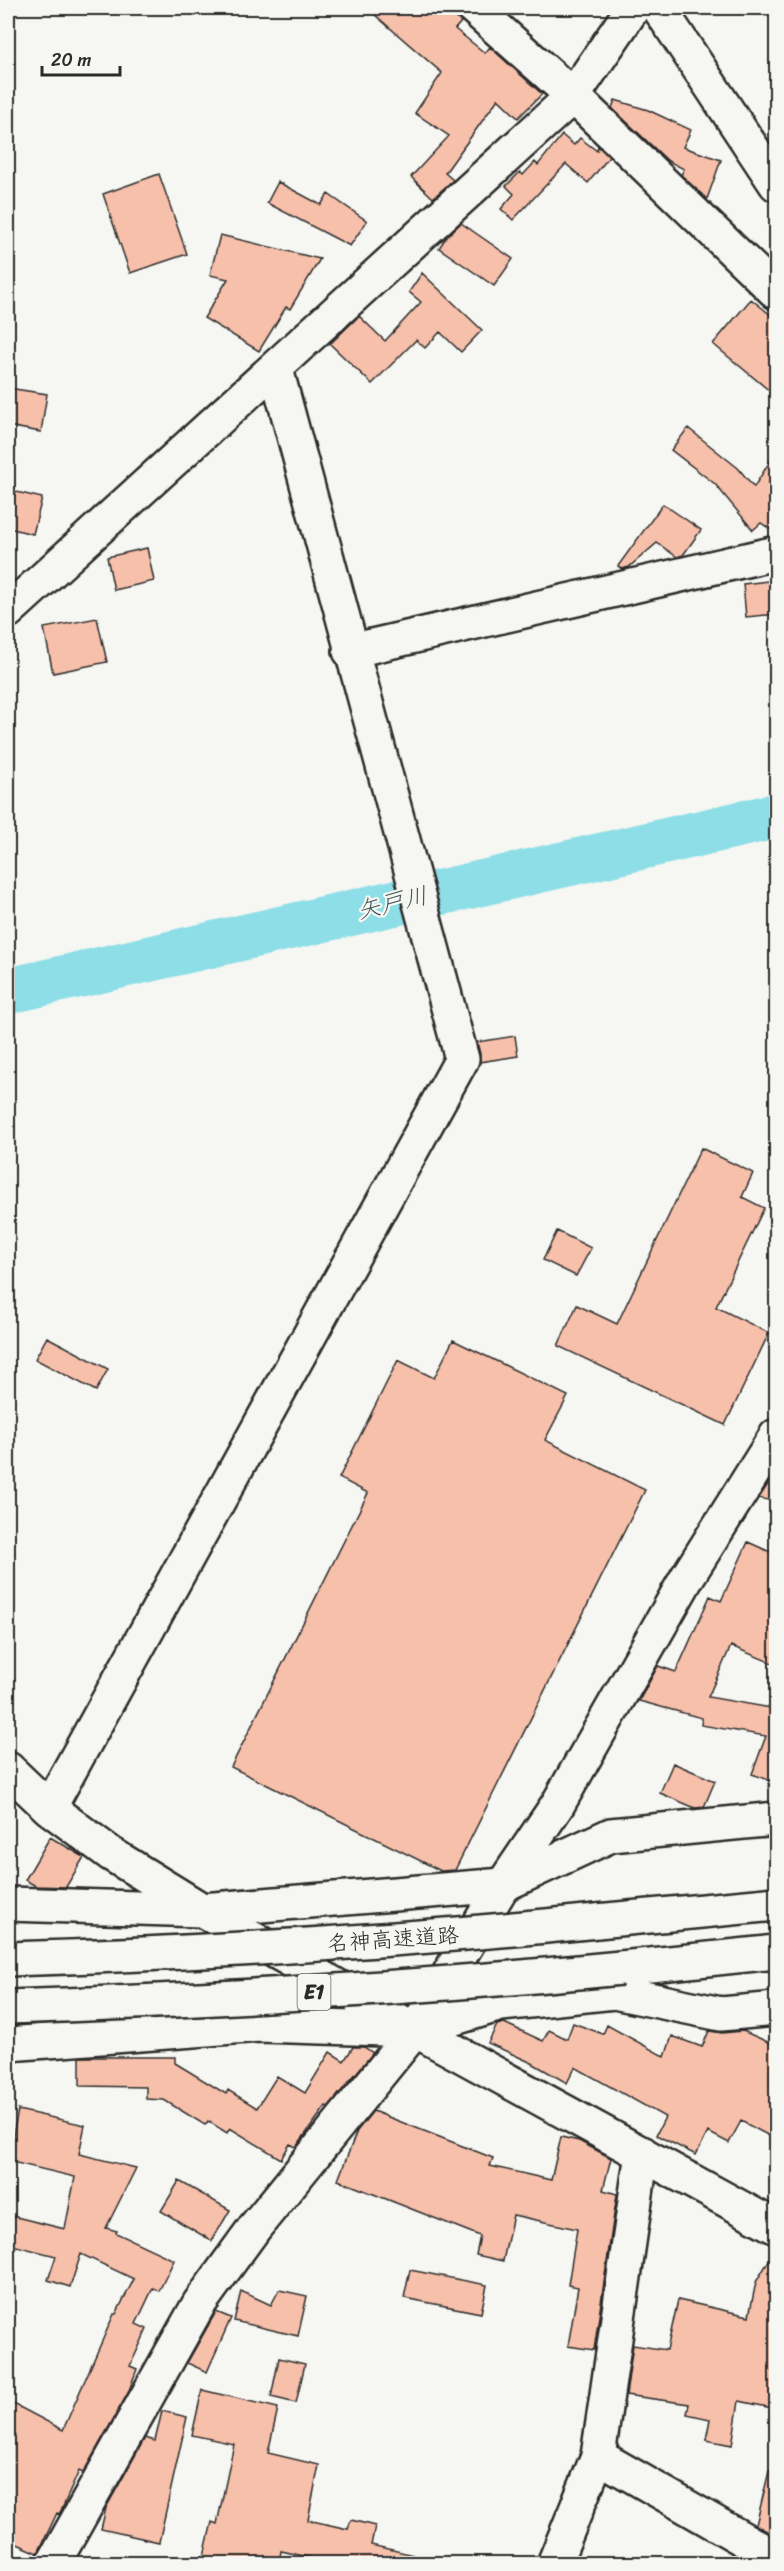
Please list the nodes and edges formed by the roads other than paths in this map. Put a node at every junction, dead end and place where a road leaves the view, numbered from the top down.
1 (474, 8) edge
2 (633, 8) edge
3 (659, 8) edge
4 (573, 96) junction
5 (777, 184) edge
6 (777, 292) edge
7 (276, 369) junction
8 (777, 553) edge
9 (8, 611) edge
10 (350, 651) junction
11 (777, 1436) edge
12 (8, 1769) edge
13 (49, 1808) junction
14 (777, 1819) edge
15 (503, 1885) junction
16 (8, 1904) edge
17 (777, 1904) edge
18 (202, 1910) junction
19 (777, 1952) edge
20 (8, 1959) edge
21 (8, 2007) edge
22 (777, 2009) edge
23 (415, 2030) junction
24 (8, 2044) edge
25 (642, 2153) junction
26 (777, 2227) edge
27 (598, 2456) junction
28 (777, 2558) edge
29 (53, 2564) edge
30 (554, 2564) edge

1 - 4 main road
2 - 4 main road
3 - 5 main road
4 - 6 main road
4 - 7 main road
7 - 9 main road
7 - 10 main road
8 - 10 main road
10 - 13 main road
11 - 15 main road
12 - 13 main road
13 - 18 main road
14 - 15 main road
15 - 18 main road
15 - 23 main road
16 - 18 main road
17 - 20 main road, 名神高速道路 / E1, bridge
18 - 23 main road
19 - 21 main road, E1, bridge
22 - 23 main road
23 - 24 main road
23 - 25 main road
23 - 29 main road
25 - 26 main road
25 - 27 main road
27 - 28 main road
27 - 30 main road

